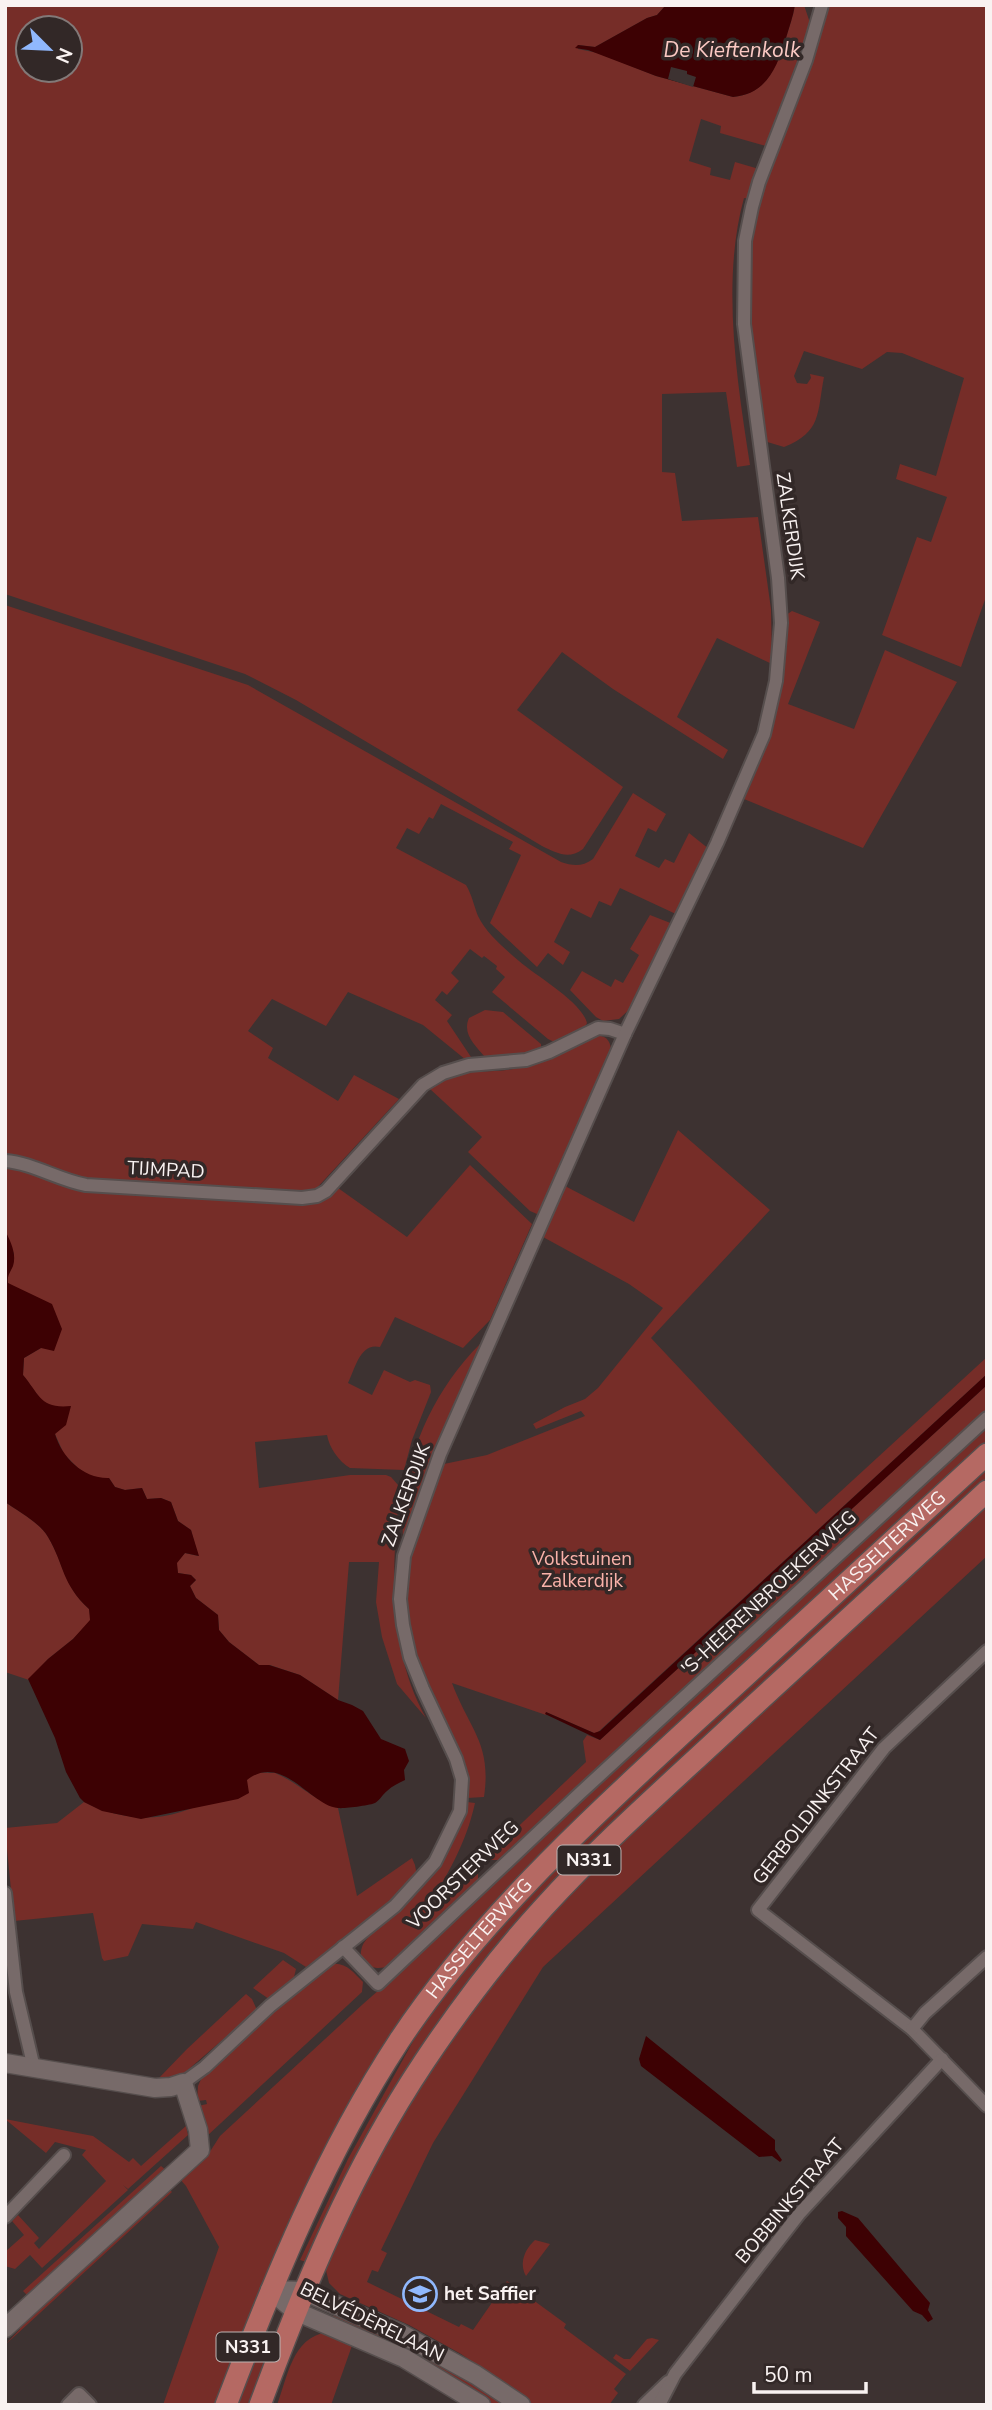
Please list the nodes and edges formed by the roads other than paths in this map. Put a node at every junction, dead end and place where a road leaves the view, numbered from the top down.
1 (822, 5) edge
2 (625, 1034) junction
3 (5, 1161) edge
4 (987, 1418) edge
5 (987, 1454) edge
6 (987, 1491) edge
7 (987, 1651) edge
8 (577, 1796) joint
9 (5, 1893) edge
10 (343, 1947) junction
11 (987, 1957) edge
12 (912, 2029) junction
13 (942, 2059) junction
14 (5, 2063) edge
15 (34, 2068) junction
16 (184, 2083) junction
17 (987, 2106) edge
18 (64, 2155) dead end
19 (5, 2217) edge
20 (270, 2290) junction
21 (303, 2291) junction
22 (295, 2311) junction
23 (5, 2329) edge
24 (676, 2374) junction
25 (68, 2405) edge
26 (90, 2405) edge
27 (226, 2405) edge
28 (260, 2405) edge
29 (481, 2405) edge
30 (521, 2405) edge
31 (643, 2405) edge
32 (659, 2405) edge

1 - 2 street, ZALKERDIJK
2 - 3 street, TIJMPAD
2 - 10 street, ZALKERDIJK
4 - 8 street, 'S-HEERENBROEKERWEG
5 - 20 main road, HASSELTERWEG / N331
6 - 21 main road, HASSELTERWEG / N331
7 - 12 street, GERBOLDINKSTRAAT
8 - 10 street, VOORSTERWEG
9 - 15 street
10 - 16 street, ZALKERDIJK
11 - 12 street
12 - 13 street, GERBOLDINKSTRAAT
13 - 17 street, GERBOLDINKSTRAAT
13 - 24 street, BOBBINKSTRAAT
14 - 15 main road
15 - 16 main road
16 - 23 main road
18 - 19 street
20 - 21 main road, BELVÉDÈRELAAN
20 - 22 main road, BELVÉDÈRELAAN
20 - 27 main road, HASSELTERWEG / N331
21 - 22 main road, HASSELTERWEG / N331
21 - 30 main road, BELVÉDÈRELAAN
22 - 28 main road, HASSELTERWEG / N331
22 - 29 main road, BELVÉDÈRELAAN
24 - 31 street, BOBBINKSTRAAT
24 - 32 street, BOBBINKSTRAAT
25 - 26 street

